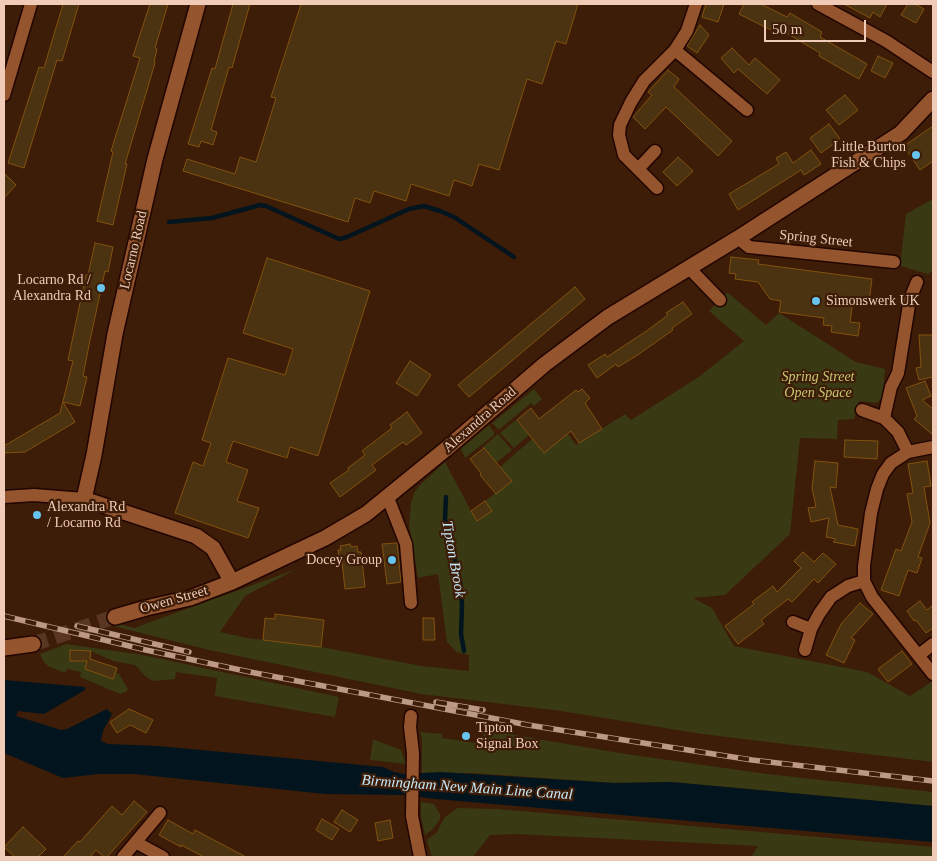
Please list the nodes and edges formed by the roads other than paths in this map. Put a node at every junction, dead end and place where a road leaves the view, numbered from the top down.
1 (31, 4) edge
2 (198, 4) edge
3 (696, 4) edge
4 (818, 4) edge
5 (676, 50) junction
6 (933, 72) edge
7 (4, 94) edge
8 (933, 99) edge
9 (747, 110) dead end
10 (655, 151) dead end
11 (639, 168) junction
12 (657, 188) dead end
13 (738, 238) junction
14 (894, 262) dead end
15 (689, 268) junction
16 (917, 282) dead end
17 (720, 300) dead end
18 (862, 410) dead end
19 (884, 418) junction
20 (933, 447) edge
21 (908, 452) junction
22 (4, 496) edge
23 (84, 498) junction
24 (388, 498) junction
25 (864, 581) junction
26 (232, 582) junction
27 (411, 603) dead end
28 (115, 618) tunnel mouth
29 (793, 622) dead end
30 (811, 628) junction
31 (33, 644) tunnel mouth
32 (933, 644) edge
33 (4, 648) edge
34 (804, 650) dead end
35 (919, 655) junction
36 (933, 674) edge
37 (411, 716) dead end
38 (160, 813) dead end
39 (136, 843) junction
40 (124, 857) edge
41 (163, 857) edge
42 (420, 857) edge

1 - 7 street
2 - 23 main road, Locarno Road
3 - 5 street
4 - 6 street
5 - 9 street
5 - 11 street
8 - 13 main road, Alexandra Road
10 - 11 street
11 - 12 street
13 - 14 street, Spring Street
13 - 15 main road, Alexandra Road
15 - 17 street
15 - 24 main road, Alexandra Road
16 - 19 street
18 - 19 street
19 - 21 street
20 - 21 street
21 - 25 street
22 - 23 street
23 - 26 main road
24 - 26 main road, Alexandra Road
24 - 27 street
25 - 30 street
25 - 35 street
26 - 28 main road, Owen Street
29 - 30 street
30 - 34 street
31 - 33 main road
32 - 35 street
35 - 36 street
37 - 42 street
38 - 39 street
39 - 40 street
39 - 41 street

